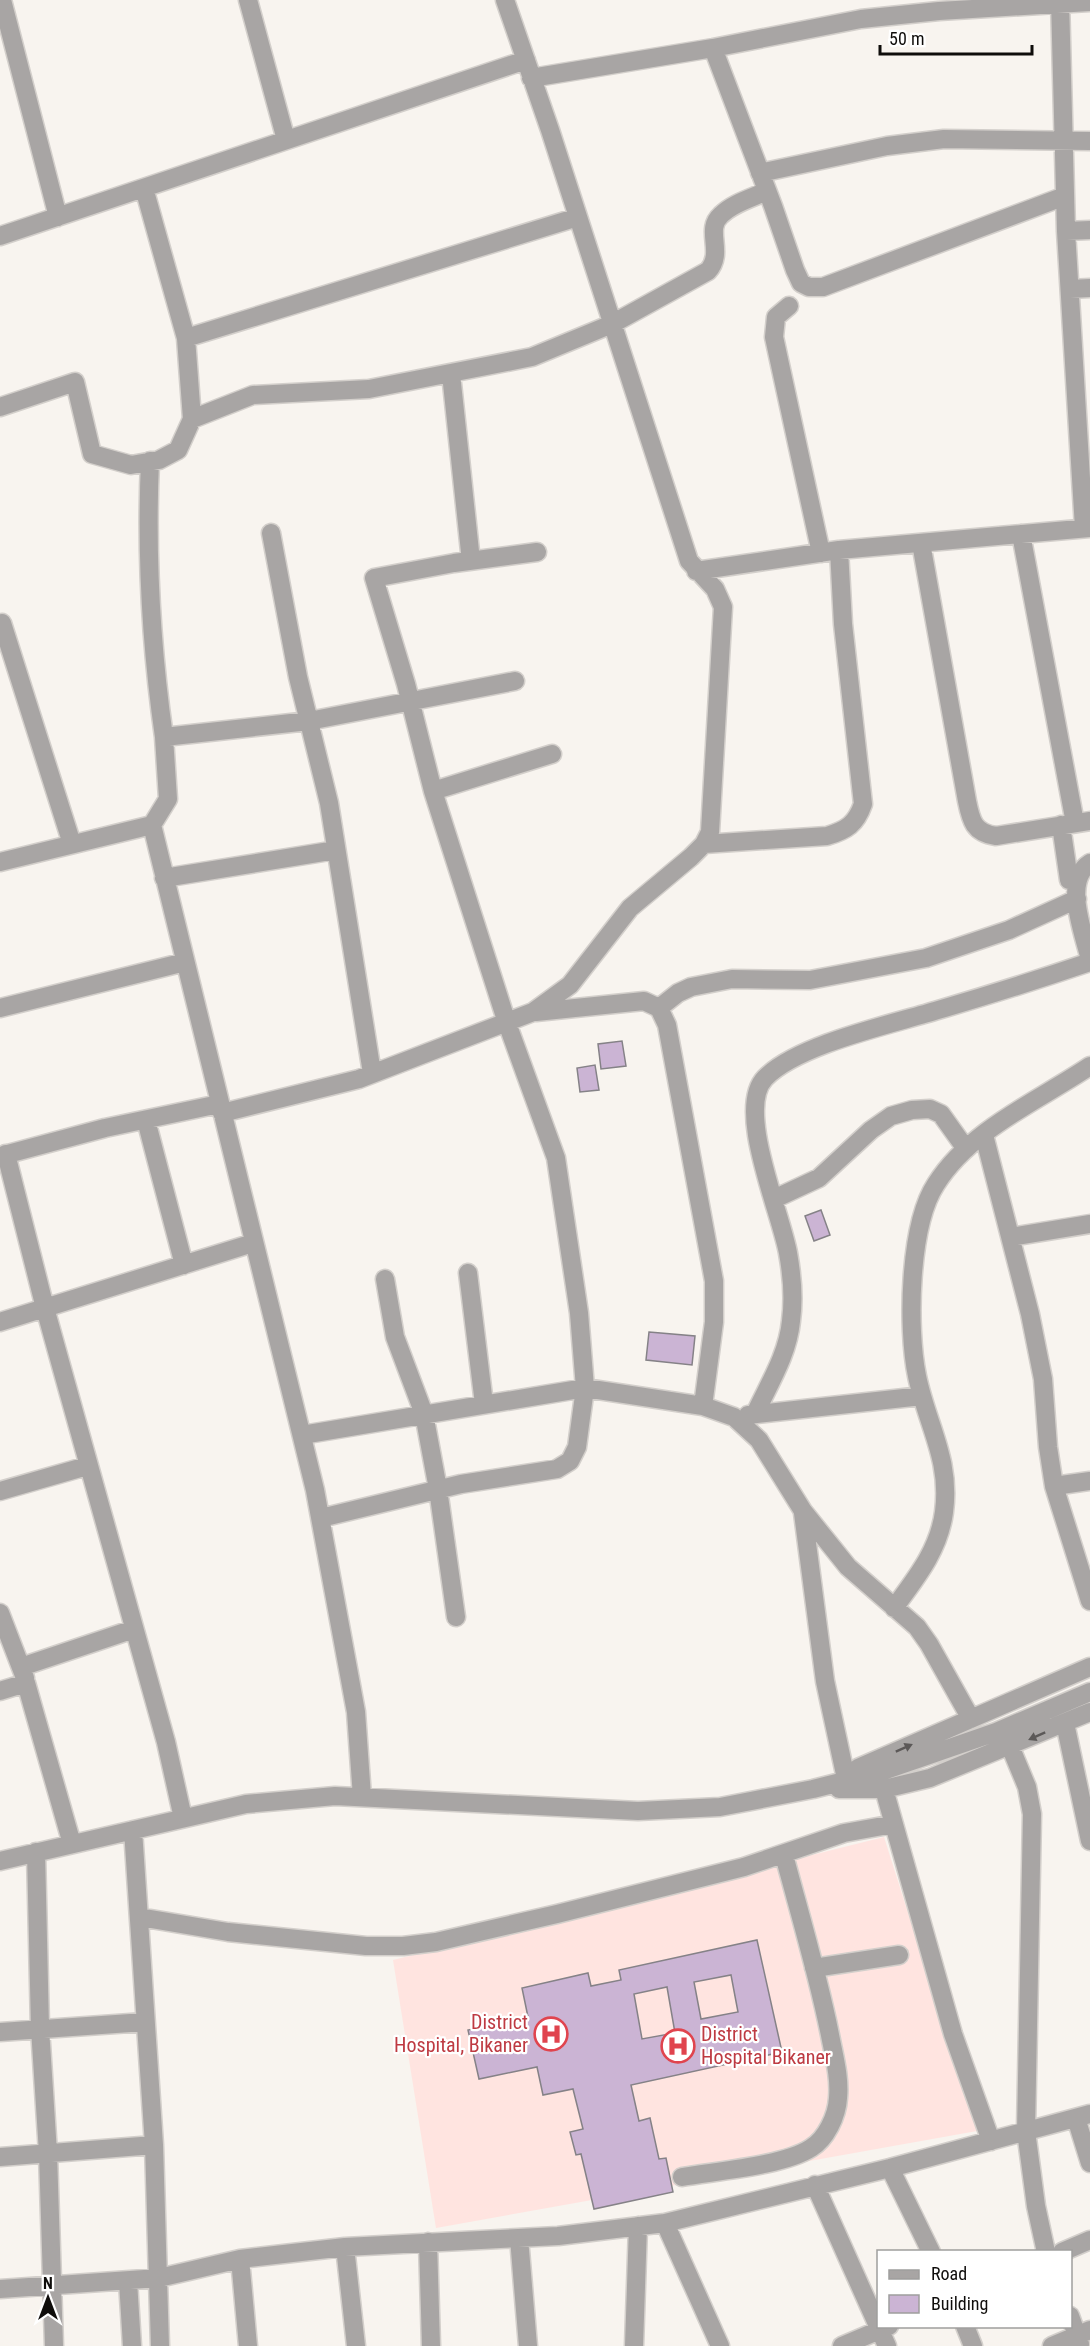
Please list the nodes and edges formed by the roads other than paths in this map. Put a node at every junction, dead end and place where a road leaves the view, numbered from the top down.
1 (248, 0) edge
2 (505, 0) edge
3 (4, 1) edge
4 (1060, 1) edge
5 (1090, 2) edge
6 (713, 48) junction
7 (526, 60) junction
8 (531, 78) junction
9 (286, 140) junction
10 (1064, 141) junction
11 (1090, 141) edge
12 (760, 173) junction
13 (144, 188) junction
14 (767, 191) junction
15 (1065, 196) junction
16 (58, 216) junction
17 (578, 217) junction
18 (1090, 230) edge
19 (1066, 231) junction
20 (0, 236) edge
21 (1090, 288) edge
22 (1070, 289) junction
23 (789, 306) dead end
24 (612, 324) junction
25 (186, 338) junction
26 (1082, 347) edge
27 (451, 374) junction
28 (0, 407) edge
29 (192, 419) junction
30 (1085, 437) edge
31 (150, 461) junction
32 (1087, 528) edge
33 (271, 533) dead end
34 (1021, 534) junction
35 (921, 543) junction
36 (839, 550) junction
37 (537, 552) dead end
38 (821, 553) junction
39 (471, 561) junction
40 (696, 570) junction
41 (2, 623) dead end
42 (515, 681) dead end
43 (410, 702) junction
44 (309, 721) junction
45 (164, 737) junction
46 (552, 754) dead end
47 (433, 791) junction
48 (1075, 823) edge
49 (152, 825) junction
50 (72, 844) junction
51 (704, 844) junction
52 (336, 850) junction
53 (0, 862) edge
54 (1090, 863) edge
55 (164, 878) junction
56 (1069, 880) dead end
57 (1077, 899) junction
58 (1090, 961) edge
59 (185, 962) junction
60 (0, 1008) edge
61 (659, 1008) junction
62 (533, 1012) junction
63 (507, 1023) junction
64 (1090, 1066) edge
65 (372, 1073) junction
66 (220, 1108) junction
67 (146, 1120) junction
68 (984, 1135) junction
69 (966, 1149) junction
70 (3, 1155) edge
71 (774, 1199) junction
72 (1090, 1224) edge
73 (1011, 1237) junction
74 (253, 1243) junction
75 (184, 1265) junction
76 (468, 1273) dead end
77 (385, 1280) dead end
78 (45, 1308) junction
79 (0, 1322) edge
80 (585, 1388) junction
81 (922, 1396) junction
82 (484, 1404) junction
83 (704, 1406) junction
84 (424, 1414) junction
85 (756, 1414) junction
86 (734, 1417) junction
87 (302, 1435) junction
88 (87, 1466) junction
89 (1090, 1481) edge
90 (1054, 1486) junction
91 (438, 1489) junction
92 (0, 1491) edge
93 (803, 1511) junction
94 (321, 1518) junction
95 (1090, 1601) edge
96 (894, 1608) junction
97 (0, 1613) edge
98 (456, 1617) dead end
99 (134, 1629) junction
100 (1090, 1667) edge
101 (24, 1675) junction
102 (0, 1691) edge
103 (1090, 1692) edge
104 (1090, 1712) edge
105 (971, 1719) junction
106 (1065, 1723) junction
107 (1010, 1746) junction
108 (845, 1774) junction
109 (813, 1789) junction
110 (884, 1789) junction
111 (362, 1797) junction
112 (183, 1818) junction
113 (894, 1824) junction
114 (133, 1830) junction
115 (1090, 1841) edge
116 (72, 1844) junction
117 (36, 1852) junction
118 (784, 1855) junction
119 (0, 1861) edge
120 (139, 1917) junction
121 (899, 1955) dead end
122 (814, 1968) junction
123 (145, 2022) junction
124 (40, 2028) junction
125 (0, 2032) edge
126 (1083, 2116) edge
127 (1026, 2131) junction
128 (991, 2141) junction
129 (154, 2145) junction
130 (48, 2153) junction
131 (0, 2157) edge
132 (1090, 2163) edge
133 (890, 2168) junction
134 (682, 2177) dead end
135 (815, 2185) junction
136 (665, 2223) junction
137 (638, 2226) junction
138 (519, 2238) junction
139 (1090, 2240) edge
140 (428, 2242) junction
141 (345, 2247) junction
142 (930, 2250) edge
143 (1046, 2250) edge
144 (1067, 2250) edge
145 (240, 2259) junction
146 (159, 2278) junction
147 (128, 2282) junction
148 (50, 2286) junction
149 (0, 2289) edge
150 (877, 2317) edge
151 (1072, 2318) edge
152 (966, 2328) edge
153 (885, 2334) edge
154 (1083, 2337) edge
155 (54, 2346) edge
156 (132, 2346) edge
157 (160, 2346) edge
158 (248, 2346) edge
159 (356, 2346) edge
160 (431, 2346) edge
161 (528, 2346) edge
162 (634, 2346) edge
163 (720, 2346) edge
164 (842, 2346) edge
165 (973, 2346) edge
166 (1052, 2346) edge

1 - 9 street
2 - 7 street
3 - 16 street
4 - 5 street
4 - 6 street
4 - 10 street
6 - 8 street
6 - 12 street
7 - 8 street
7 - 9 street
8 - 17 street
9 - 13 street
10 - 11 street
10 - 12 street
10 - 15 street
12 - 14 street
13 - 16 street
13 - 25 street
14 - 15 street
14 - 24 street
15 - 19 street
16 - 20 street
17 - 24 street
17 - 25 street
18 - 19 street
19 - 22 street
21 - 22 street
22 - 26 street
23 - 38 street
24 - 27 street
24 - 40 street
25 - 29 street
26 - 30 street
27 - 29 street
27 - 39 street
28 - 31 street
29 - 31 street
30 - 32 street
31 - 45 street
32 - 34 street
33 - 44 street
34 - 35 street
34 - 48 street
35 - 36 street
35 - 48 street
36 - 38 street
36 - 51 street
37 - 39 street
38 - 40 street
39 - 43 street
40 - 51 street
41 - 50 street
42 - 43 street
43 - 44 street
43 - 47 street
44 - 45 street
44 - 52 street
45 - 49 street
46 - 47 street
47 - 63 street
48 - 56 street
49 - 50 street
49 - 55 street
50 - 53 street
51 - 62 street
52 - 55 street
52 - 65 street
54 - 57 street
55 - 59 street
57 - 58 street
57 - 61 street
58 - 71 street
59 - 60 street
59 - 66 street
61 - 62 street
61 - 83 street
62 - 63 street
63 - 65 street
63 - 80 street
64 - 68 street
65 - 66 street
66 - 67 street
66 - 74 street
67 - 70 street
67 - 75 street
68 - 69 street
68 - 73 street
69 - 71 street
69 - 81 street
70 - 78 street
71 - 85 street
72 - 73 street
73 - 90 street
74 - 75 street
74 - 87 street
75 - 78 street
76 - 82 street
77 - 84 street
78 - 79 street
78 - 88 street
80 - 82 street
80 - 83 street
80 - 91 street
81 - 85 street
81 - 96 street
82 - 84 street
83 - 86 street
84 - 87 street
84 - 91 street
85 - 86 street
86 - 93 street
87 - 94 street
88 - 92 street
88 - 99 street
89 - 90 street
90 - 95 street
91 - 94 street
91 - 98 street
93 - 96 street
93 - 108 street
94 - 111 street
96 - 105 street
97 - 101 street
99 - 101 street
99 - 112 street
100 - 105 street
101 - 102 street
101 - 116 street
103 - 109 street
104 - 106 street
108 -> 105 street
106 -> 107 street
106 - 115 street
107 - 110 street
107 - 127 street
108 - 109 street
109 - 110 street
109 - 111 street
110 - 113 street
111 - 112 street
112 - 114 street
113 - 118 street
113 - 128 street
114 - 116 street
114 - 120 street
116 - 117 street
117 - 119 street
117 - 124 street
118 - 120 street
118 - 122 street
120 - 123 street
121 - 122 street
122 - 134 street
123 - 124 street
123 - 129 street
124 - 125 street
124 - 130 street
126 - 127 street
126 - 132 street
127 - 128 street
127 - 143 street
128 - 133 street
129 - 130 street
129 - 146 street
130 - 131 street
130 - 148 street
133 - 135 street
133 - 142 street
135 - 136 street
135 - 150 street
136 - 137 street
136 - 163 street
137 - 138 street
137 - 162 street
138 - 140 street
138 - 161 street
139 - 144 street
140 - 141 street
140 - 160 street
141 - 145 street
141 - 159 street
145 - 146 street
145 - 158 street
146 - 147 street
146 - 157 street
147 - 148 street
147 - 156 street
148 - 149 street
148 - 155 street
151 - 154 street
152 - 165 street
153 - 164 street
154 - 166 street

